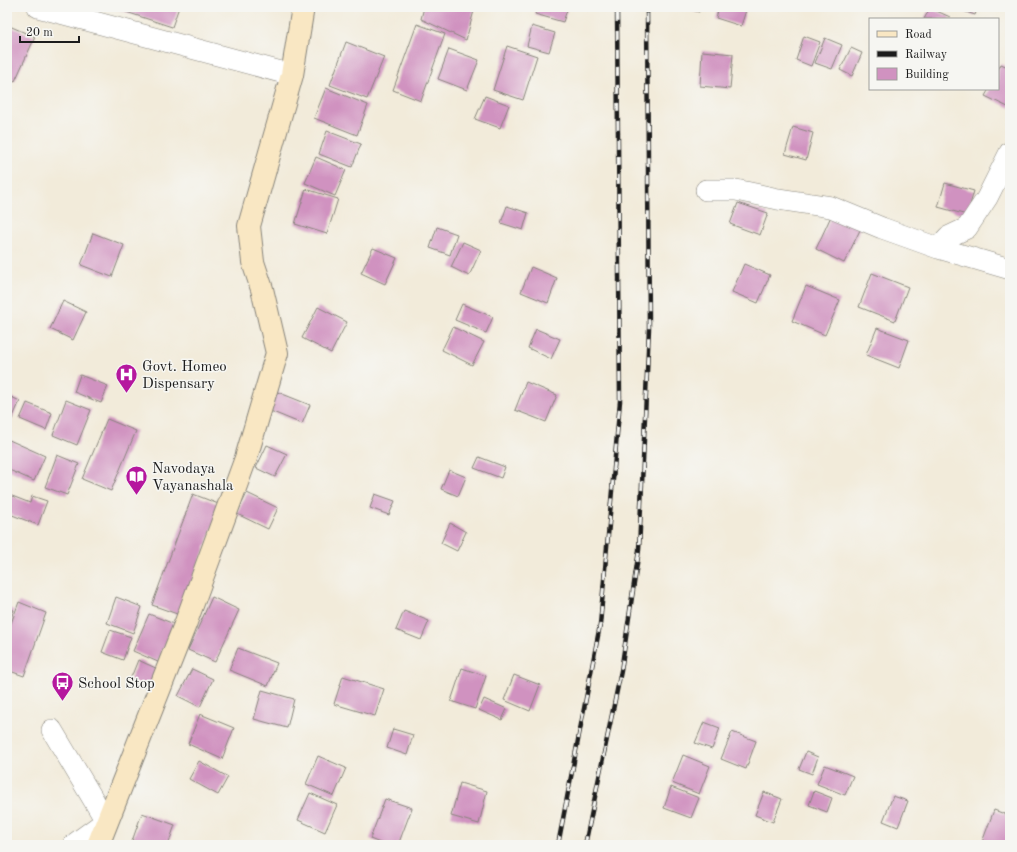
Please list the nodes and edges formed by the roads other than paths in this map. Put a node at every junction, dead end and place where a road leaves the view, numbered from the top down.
1 (38, 7) edge
2 (303, 7) edge
3 (292, 75) junction
4 (1010, 152) edge
5 (706, 190) dead end
6 (938, 248) junction
7 (1010, 269) edge
8 (52, 730) dead end
9 (106, 821) junction
10 (73, 845) edge
11 (98, 845) edge

1 - 3 street
2 - 3 main road
3 - 9 main road
4 - 6 street
5 - 6 street
6 - 7 street
8 - 9 street
9 - 10 street
9 - 11 main road

